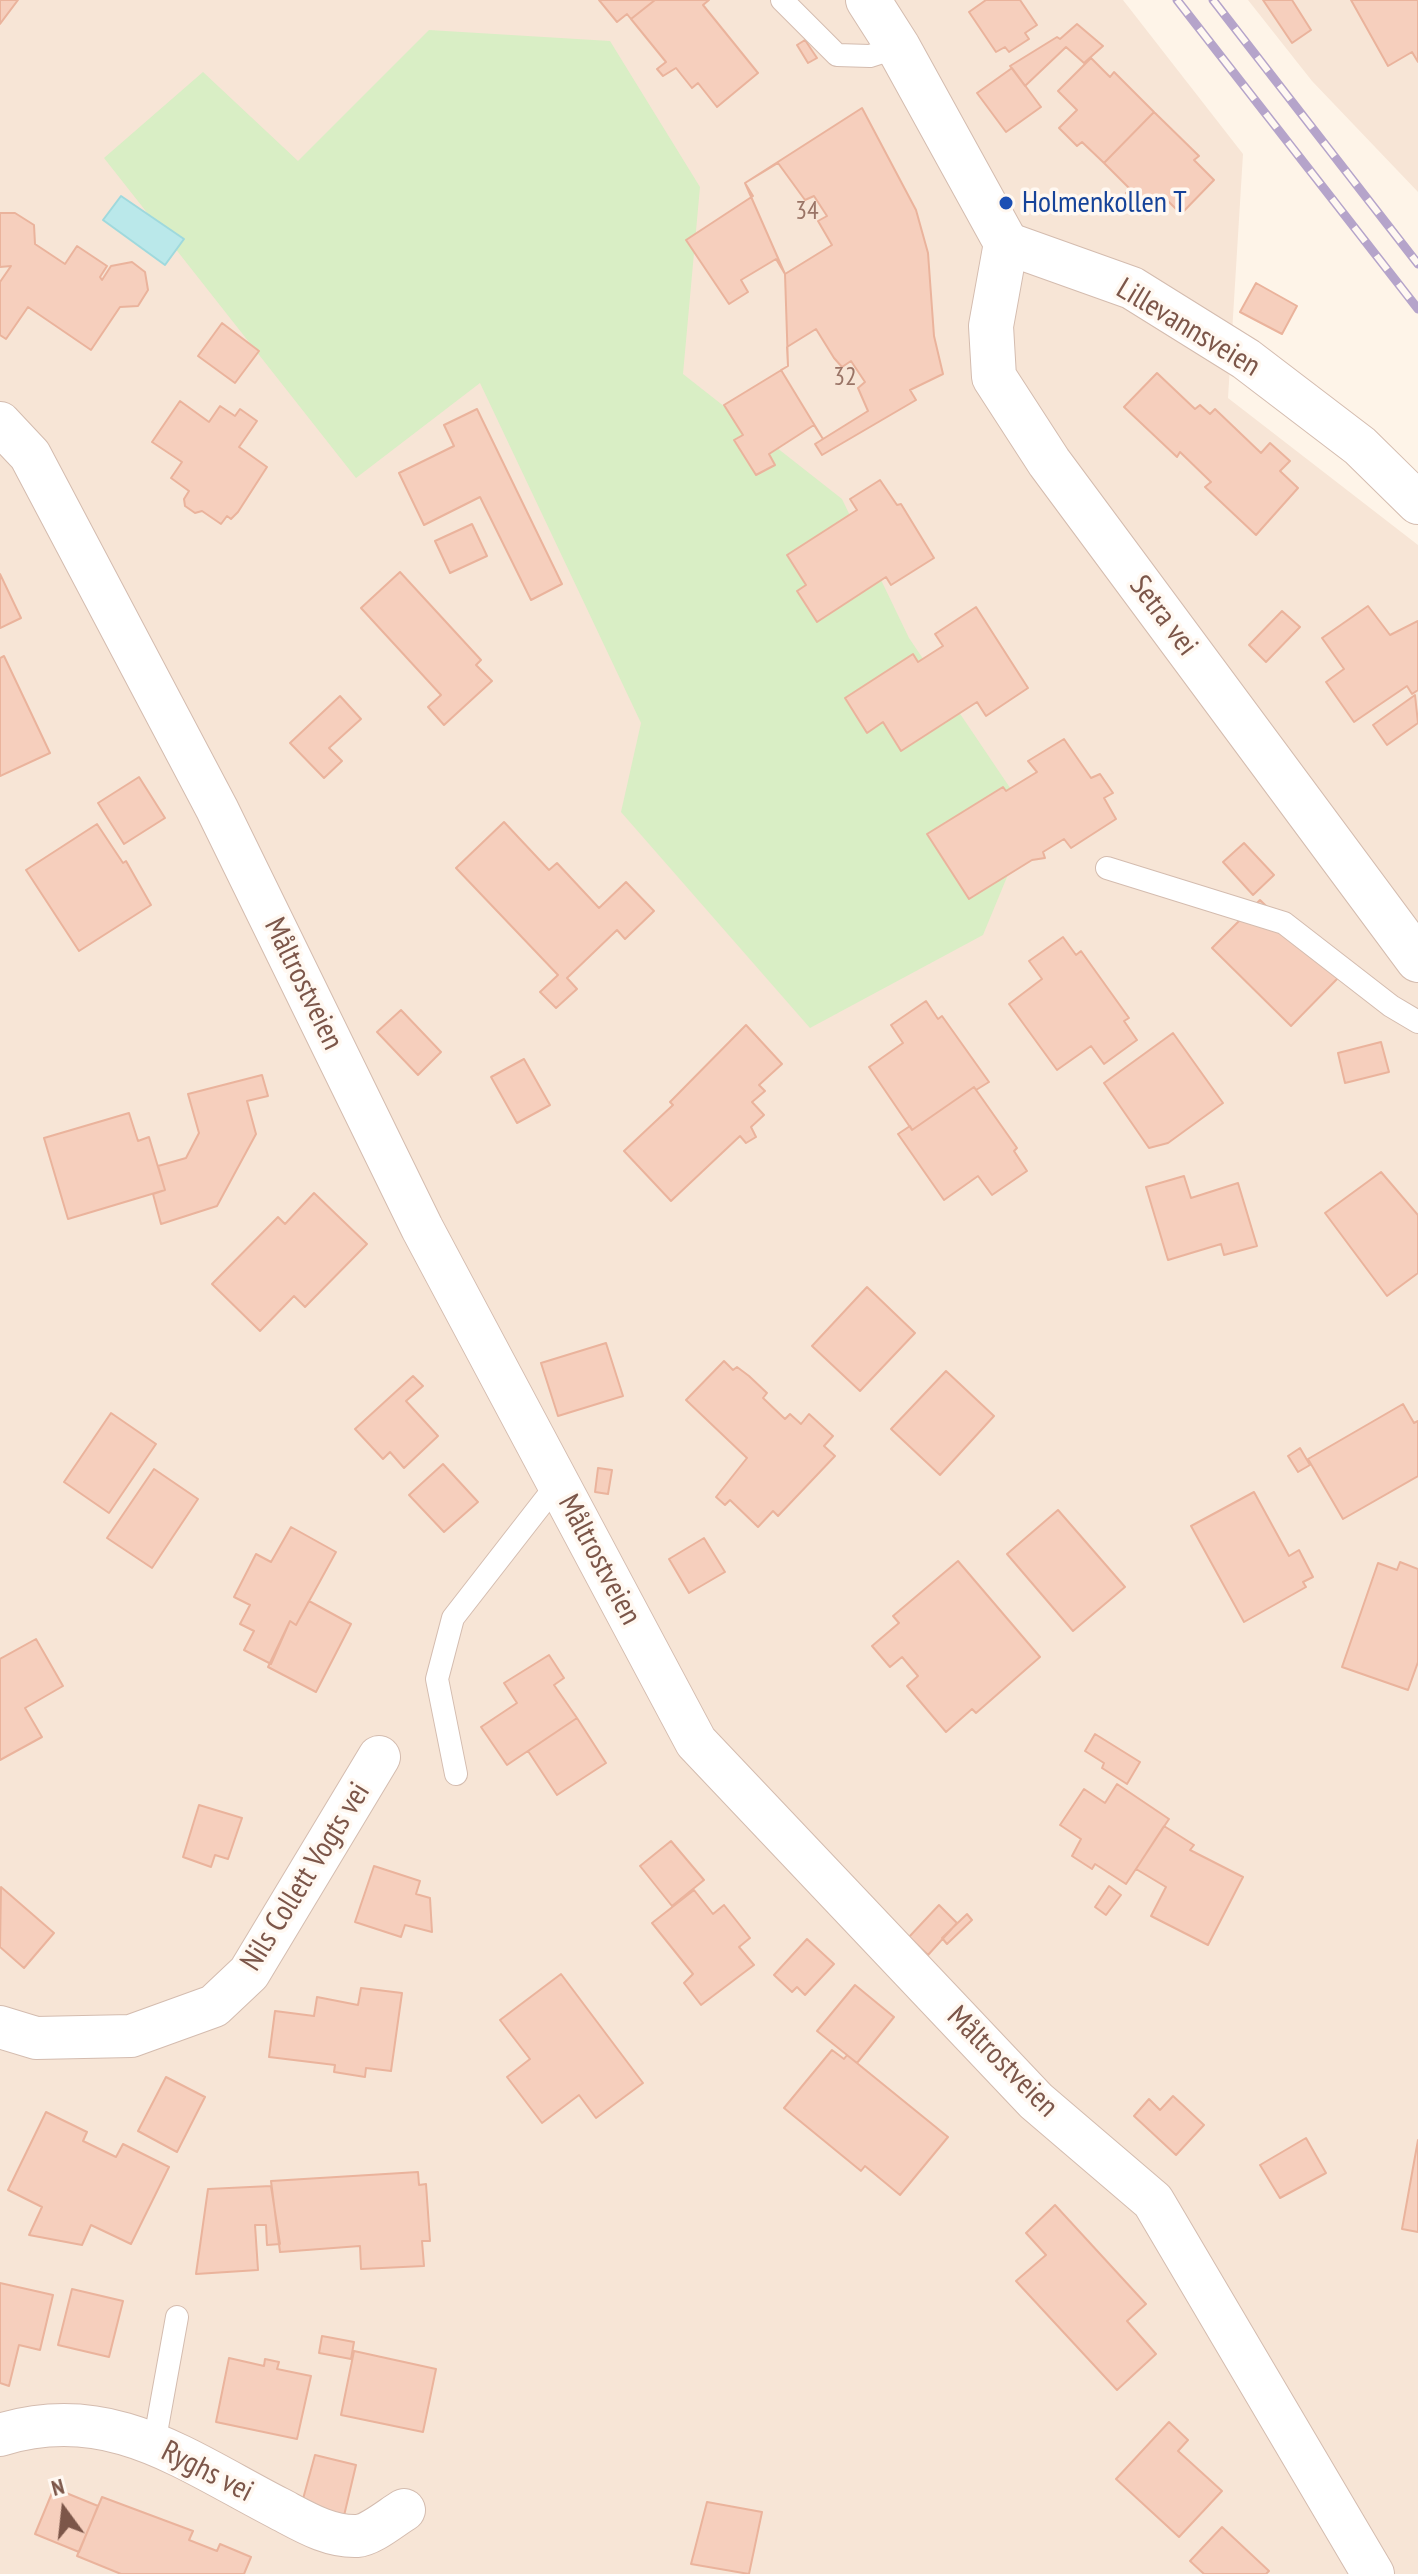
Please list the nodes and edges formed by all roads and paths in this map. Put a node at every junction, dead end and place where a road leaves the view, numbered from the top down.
1 (782, 0) edge
2 (868, 0) edge
3 (898, 47) junction
4 (1006, 243) junction
5 (0, 423) edge
6 (1418, 503) edge
7 (1107, 868) dead end
8 (1418, 960) edge
9 (1418, 1022) edge
10 (558, 1483) junction
11 (379, 1757) dead end
12 (456, 1774) dead end
13 (0, 2027) edge
14 (177, 2317) dead end
15 (0, 2435) edge
16 (154, 2444) junction
17 (404, 2510) dead end
18 (1373, 2574) edge

1 - 3 lane
2 - 3 street
3 - 4 street
4 - 6 street, Lillevannsveien
4 - 8 street, Setra vei
5 - 10 street, Måltrostveien
7 - 9 lane
10 - 12 lane
10 - 18 street, Måltrostveien
11 - 13 street, Nils Collett Vogts vei
14 - 16 lane
15 - 16 street, Ryghs vei
16 - 17 street, Ryghs vei

